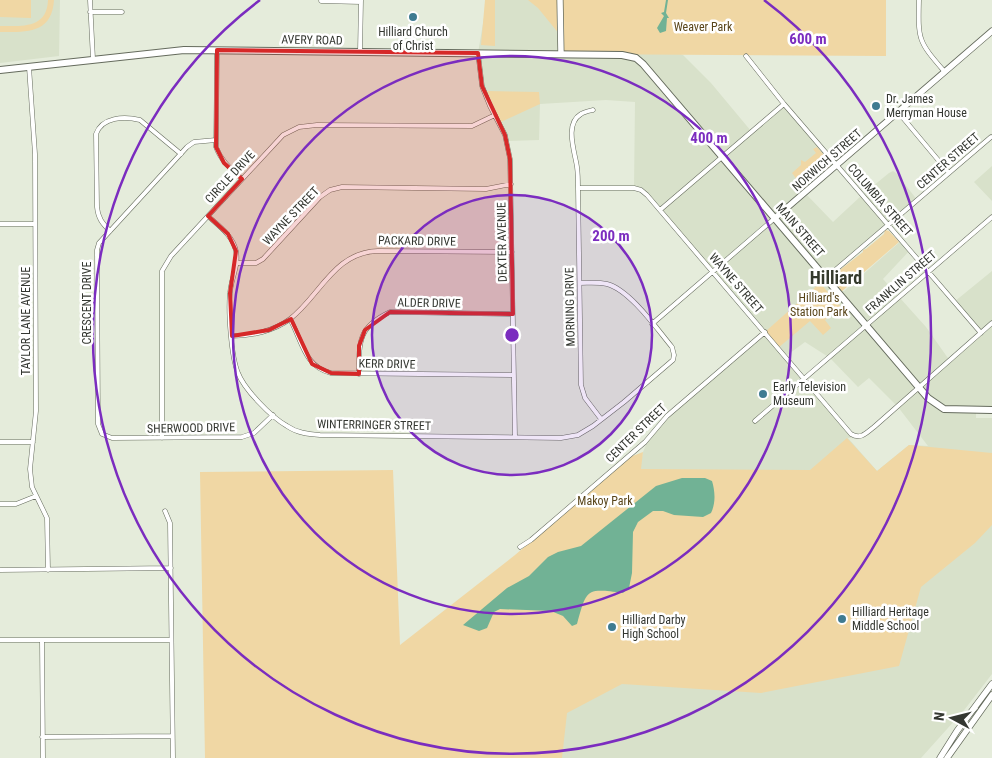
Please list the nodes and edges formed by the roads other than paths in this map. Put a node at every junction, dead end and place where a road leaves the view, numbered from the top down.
1 (90, 0) edge
2 (560, 0) edge
3 (918, 0) edge
4 (321, 1) edge
5 (361, 1) edge
6 (90, 12) junction
7 (122, 12) dead end
8 (992, 31) edge
9 (217, 50) junction
10 (360, 52) junction
11 (478, 53) junction
12 (561, 54) junction
13 (625, 55) joint
14 (746, 56) dead end
15 (93, 59) junction
16 (29, 67) junction
17 (0, 70) edge
18 (944, 71) junction
19 (784, 104) junction
20 (593, 110) dead end
21 (898, 112) junction
22 (495, 115) junction
23 (991, 137) edge
24 (216, 140) junction
25 (181, 154) junction
26 (722, 157) junction
27 (836, 165) junction
28 (949, 173) junction
29 (242, 179) junction
30 (511, 184) junction
31 (578, 188) junction
32 (660, 210) junction
33 (208, 216) junction
34 (992, 217) edge
35 (775, 218) junction
36 (0, 224) edge
37 (35, 224) junction
38 (888, 226) junction
39 (110, 230) junction
40 (512, 252) junction
41 (237, 263) junction
42 (714, 271) junction
43 (929, 272) junction
44 (826, 278) junction
45 (580, 283) junction
46 (513, 314) junction
47 (290, 319) junction
48 (992, 323) edge
49 (652, 324) junction
50 (867, 326) junction
51 (765, 332) junction
52 (981, 333) junction
53 (232, 336) junction
54 (359, 374) junction
55 (514, 375) junction
56 (806, 379) junction
57 (920, 388) junction
58 (992, 410) edge
59 (273, 415) junction
60 (601, 419) junction
61 (755, 421) dead end
62 (102, 434) joint
63 (515, 437) junction
64 (162, 438) junction
65 (0, 442) edge
66 (33, 442) junction
67 (36, 496) junction
68 (0, 504) edge
69 (165, 511) dead end
70 (520, 547) dead end
71 (171, 568) junction
72 (0, 570) edge
73 (48, 570) junction
74 (0, 640) edge
75 (42, 640) junction
76 (171, 640) junction
77 (992, 684) edge
78 (992, 695) edge
79 (172, 736) junction
80 (42, 737) junction
81 (42, 758) edge
82 (173, 758) edge
83 (940, 758) edge
84 (947, 758) edge

1 - 6 street
2 - 12 main road
3 - 18 street
4 - 5 street
5 - 10 street
6 - 7 street
6 - 15 street
8 - 18 main road, NORWICH STREET
9 - 10 main road, AVERY ROAD
9 - 15 main road, AVERY ROAD
9 - 24 street
10 - 11 main road, AVERY ROAD
11 - 12 main road, AVERY ROAD
11 - 22 street, DEXTER AVENUE
12 - 13 main road, AVERY ROAD
13 - 26 main road, MAIN STREET
14 - 19 street, COLUMBIA STREET
15 - 16 main road, AVERY ROAD
16 - 17 main road, AVERY ROAD
16 - 37 street, TAYLOR LANE AVENUE
18 - 21 main road, NORWICH STREET
19 - 26 street
19 - 27 street, COLUMBIA STREET
20 - 31 street, MORNING DRIVE
21 - 27 main road, NORWICH STREET
21 - 28 street
22 - 29 street, CIRCLE DRIVE
22 - 30 street, DEXTER AVENUE
23 - 28 street, CENTER STREET
24 - 25 street, CRESCENT DRIVE
24 - 29 street
25 - 39 street, CRESCENT DRIVE
25 - 39 street
26 - 32 street
26 - 35 main road, MAIN STREET
27 - 35 main road, NORWICH STREET
27 - 38 street, COLUMBIA STREET
28 - 38 street, CENTER STREET
29 - 33 street, CIRCLE DRIVE
30 - 40 street, DEXTER AVENUE
30 - 41 street, WAYNE STREET
31 - 32 street, WAYNE STREET
31 - 45 street, MORNING DRIVE
32 - 42 street, WAYNE STREET
33 - 41 street, WINTERRINGER STREET
33 - 64 street, CIRCLE DRIVE
34 - 43 street, FRANKLIN STREET
35 - 42 street, NORWICH STREET
35 - 44 main road, MAIN STREET
36 - 37 street
37 - 66 street, TAYLOR LANE AVENUE
38 - 43 street, COLUMBIA STREET
38 - 44 street, CENTER STREET
39 - 62 street, CRESCENT DRIVE
40 - 46 street, DEXTER AVENUE
40 - 47 street, PACKARD DRIVE
41 - 53 street, WINTERRINGER STREET
42 - 49 street, NORWICH STREET
42 - 51 street, WAYNE STREET
43 - 50 street, FRANKLIN STREET
43 - 52 street, COLUMBIA STREET
44 - 50 main road, MAIN STREET
45 - 49 street
45 - 60 street, MORNING DRIVE
46 - 54 street, ALDER DRIVE
46 - 55 street, DEXTER AVENUE
47 - 53 street, PACKARD DRIVE
47 - 54 street, KERR DRIVE
48 - 52 street
49 - 60 street, WINTERRINGER STREET
50 - 56 street, FRANKLIN STREET
50 - 57 main road, MAIN STREET
51 - 56 street, WAYNE STREET
51 - 70 street, CENTER STREET
52 - 57 street
53 - 59 street, WINTERRINGER STREET
54 - 55 street, KERR DRIVE
55 - 63 street, DEXTER AVENUE
56 - 57 street, WAYNE STREET
56 - 61 street, FRANKLIN STREET
57 - 58 main road, MAIN STREET
59 - 63 street, WINTERRINGER STREET
59 - 64 street, SHERWOOD DRIVE
60 - 63 street, WINTERRINGER STREET
62 - 64 street, SHERWOOD DRIVE
65 - 66 street
66 - 67 street, TAYLOR LANE AVENUE
67 - 68 street
67 - 73 street, TAYLOR LANE AVENUE
69 - 71 street
71 - 73 street
71 - 76 street
72 - 73 street
74 - 75 street
75 - 76 street
75 - 80 street
76 - 79 street
77 - 83 main road
78 - 84 main road
79 - 80 street
79 - 82 street
80 - 81 street

